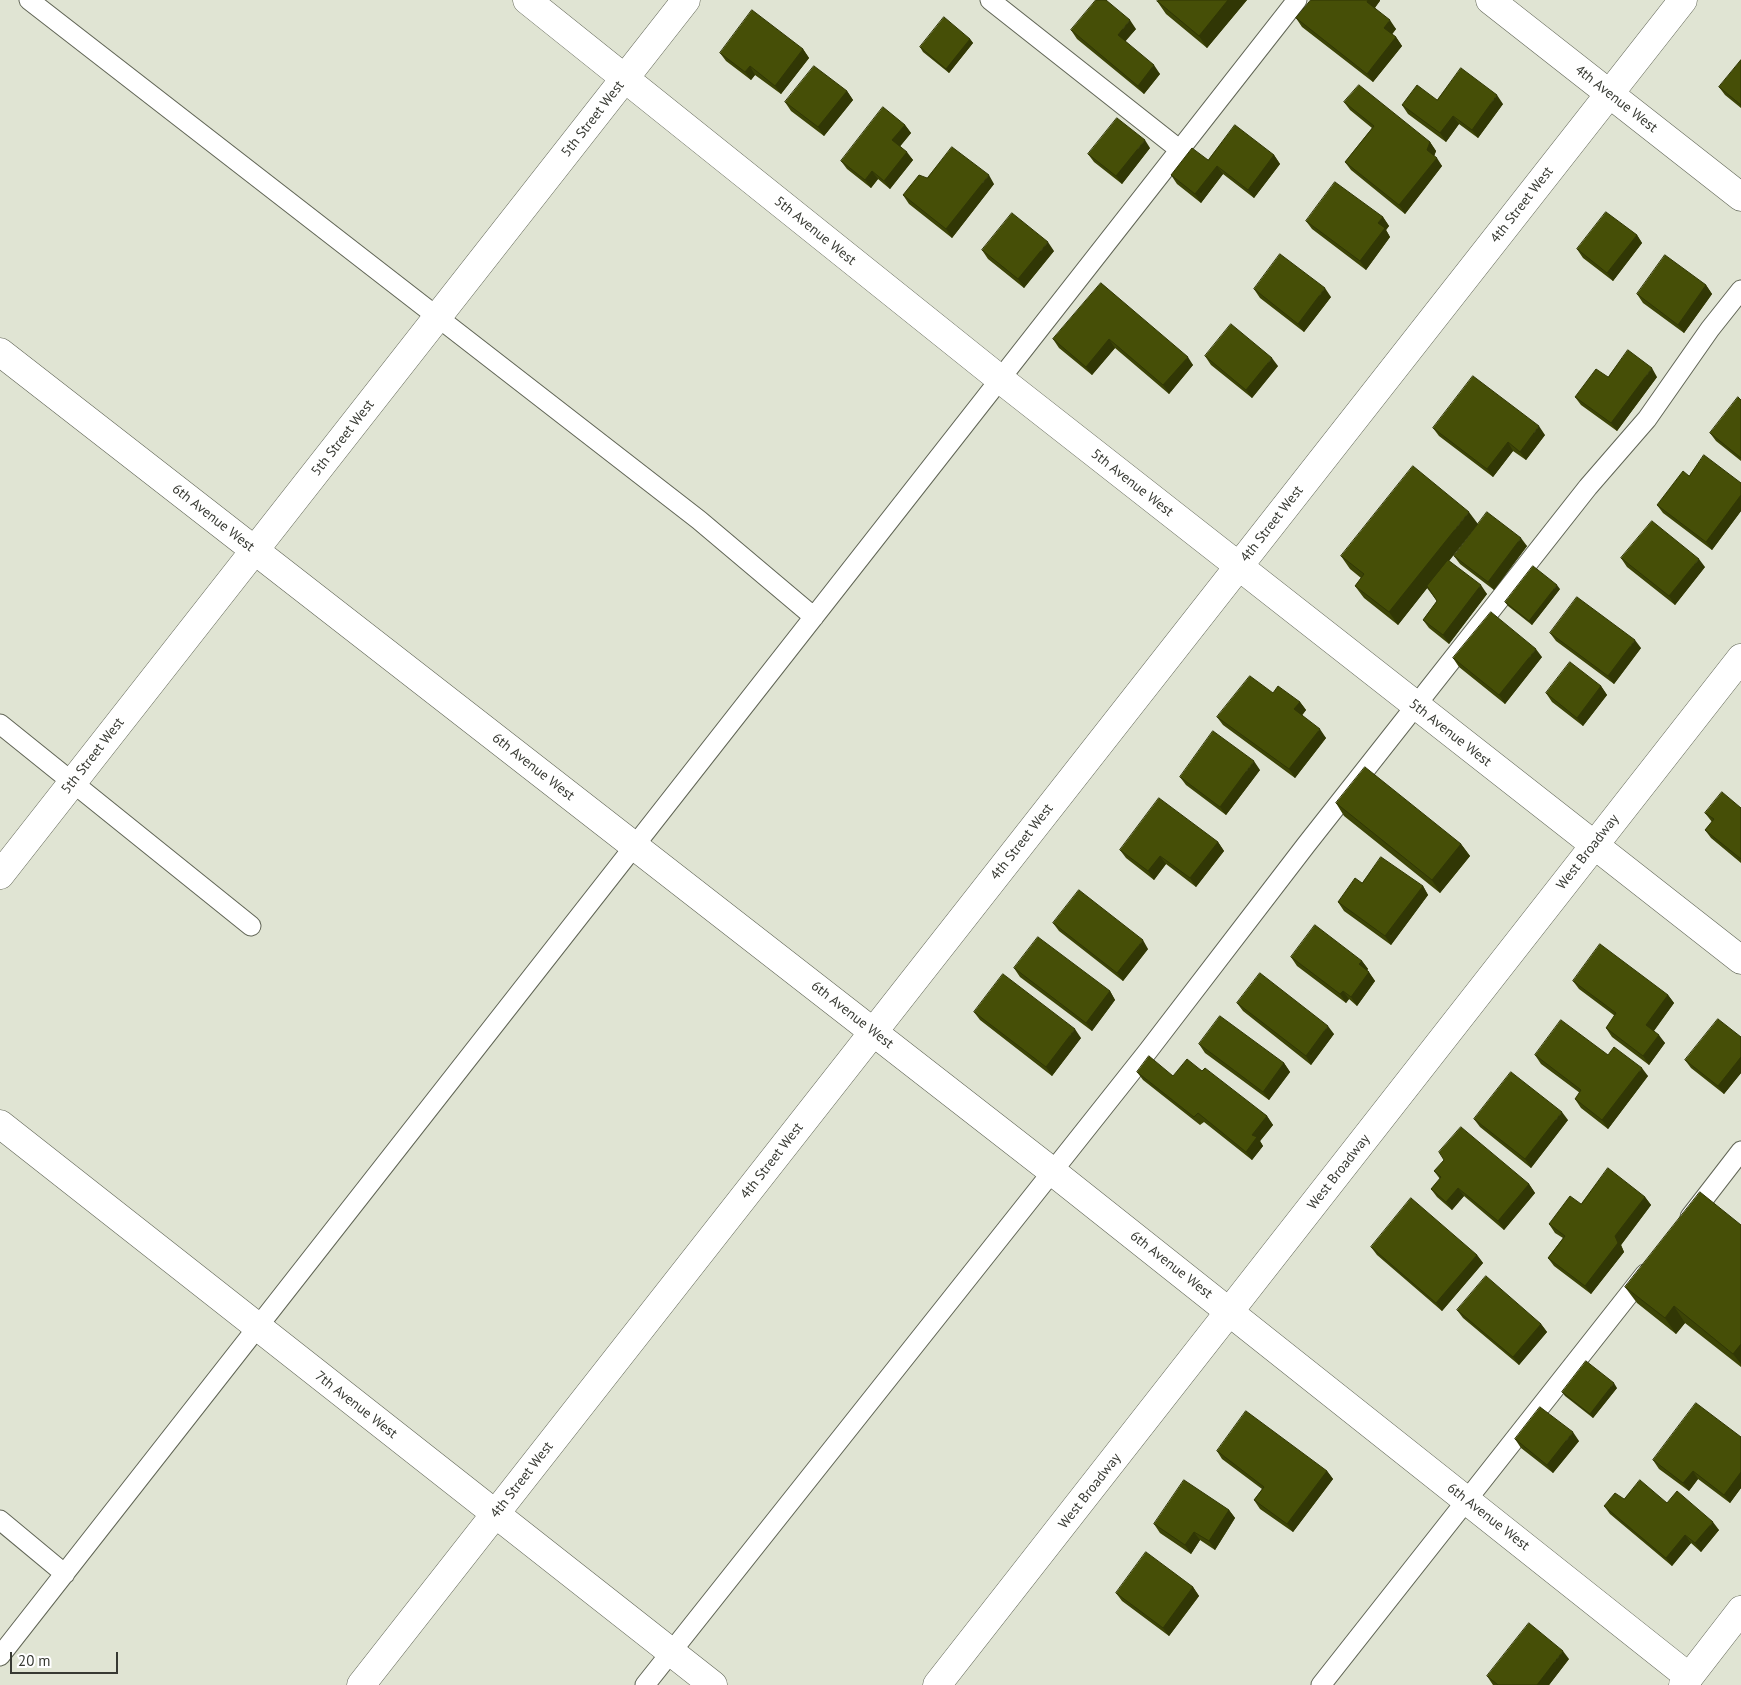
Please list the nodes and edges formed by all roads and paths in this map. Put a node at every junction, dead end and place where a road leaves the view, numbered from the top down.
1 (29, 0) edge
2 (527, 0) edge
3 (686, 0) edge
4 (990, 0) edge
5 (1297, 0) edge
6 (1490, 0) edge
7 (1683, 0) edge
8 (625, 78) junction
9 (1609, 94) junction
10 (1180, 150) junction
11 (1741, 197) edge
12 (1741, 290) edge
13 (438, 317) junction
14 (0, 352) edge
15 (1000, 379) junction
16 (254, 551) junction
17 (1238, 567) junction
18 (814, 617) junction
19 (1741, 658) edge
20 (1416, 706) junction
21 (0, 724) edge
22 (72, 782) junction
23 (1594, 845) junction
24 (635, 846) junction
25 (0, 875) edge
26 (251, 926) dead end
27 (1741, 960) edge
28 (874, 1031) junction
29 (0, 1124) edge
30 (1741, 1151) edge
31 (1053, 1172) junction
32 (1680, 1229) edge
33 (1656, 1260) edge
34 (1230, 1312) junction
35 (258, 1327) junction
36 (1467, 1500) junction
37 (495, 1514) junction
38 (0, 1520) edge
39 (64, 1574) junction
40 (1741, 1610) edge
41 (671, 1652) junction
42 (0, 1656) edge
43 (1690, 1682) edge
44 (361, 1685) edge
45 (645, 1685) edge
46 (713, 1685) edge
47 (937, 1685) edge
48 (1321, 1685) edge

1 - 13 lane
2 - 8 street, 5th Avenue West
3 - 8 street, 5th Street West
4 - 10 lane
5 - 10 lane
6 - 9 street, 4th Avenue West
7 - 9 street, 4th Street West
8 - 13 street, 5th Street West
8 - 15 street, 5th Avenue West
9 - 11 street, 4th Avenue West
9 - 17 street, 4th Street West
10 - 15 lane
12 - 20 lane
13 - 16 street, 5th Street West
13 - 18 lane
14 - 16 street, 6th Avenue West
15 - 17 street, 5th Avenue West
15 - 18 lane
16 - 22 street, 5th Street West
16 - 24 street, 6th Avenue West
17 - 20 street, 5th Avenue West
17 - 28 street, 4th Street West
18 - 24 lane
19 - 23 street, West Broadway
20 - 23 street, 5th Avenue West
20 - 31 lane
21 - 22 lane
22 - 25 street, 5th Street West
22 - 26 lane
23 - 27 street, 5th Avenue West
23 - 34 street, West Broadway
24 - 28 street, 6th Avenue West
24 - 35 lane
28 - 31 street, 6th Avenue West
28 - 37 street, 4th Street West
29 - 35 street, 7th Avenue West
30 - 32 lane
31 - 34 street, 6th Avenue West
31 - 41 lane
33 - 36 lane
34 - 36 street, 6th Avenue West
34 - 47 street, West Broadway
35 - 37 street, 7th Avenue West
35 - 39 lane
36 - 43 street, 6th Avenue West
36 - 48 lane
37 - 41 street, 7th Avenue West
37 - 44 street, 4th Street West
38 - 39 lane
39 - 42 lane
40 - 43 street
41 - 45 lane
41 - 46 street, 7th Avenue West

